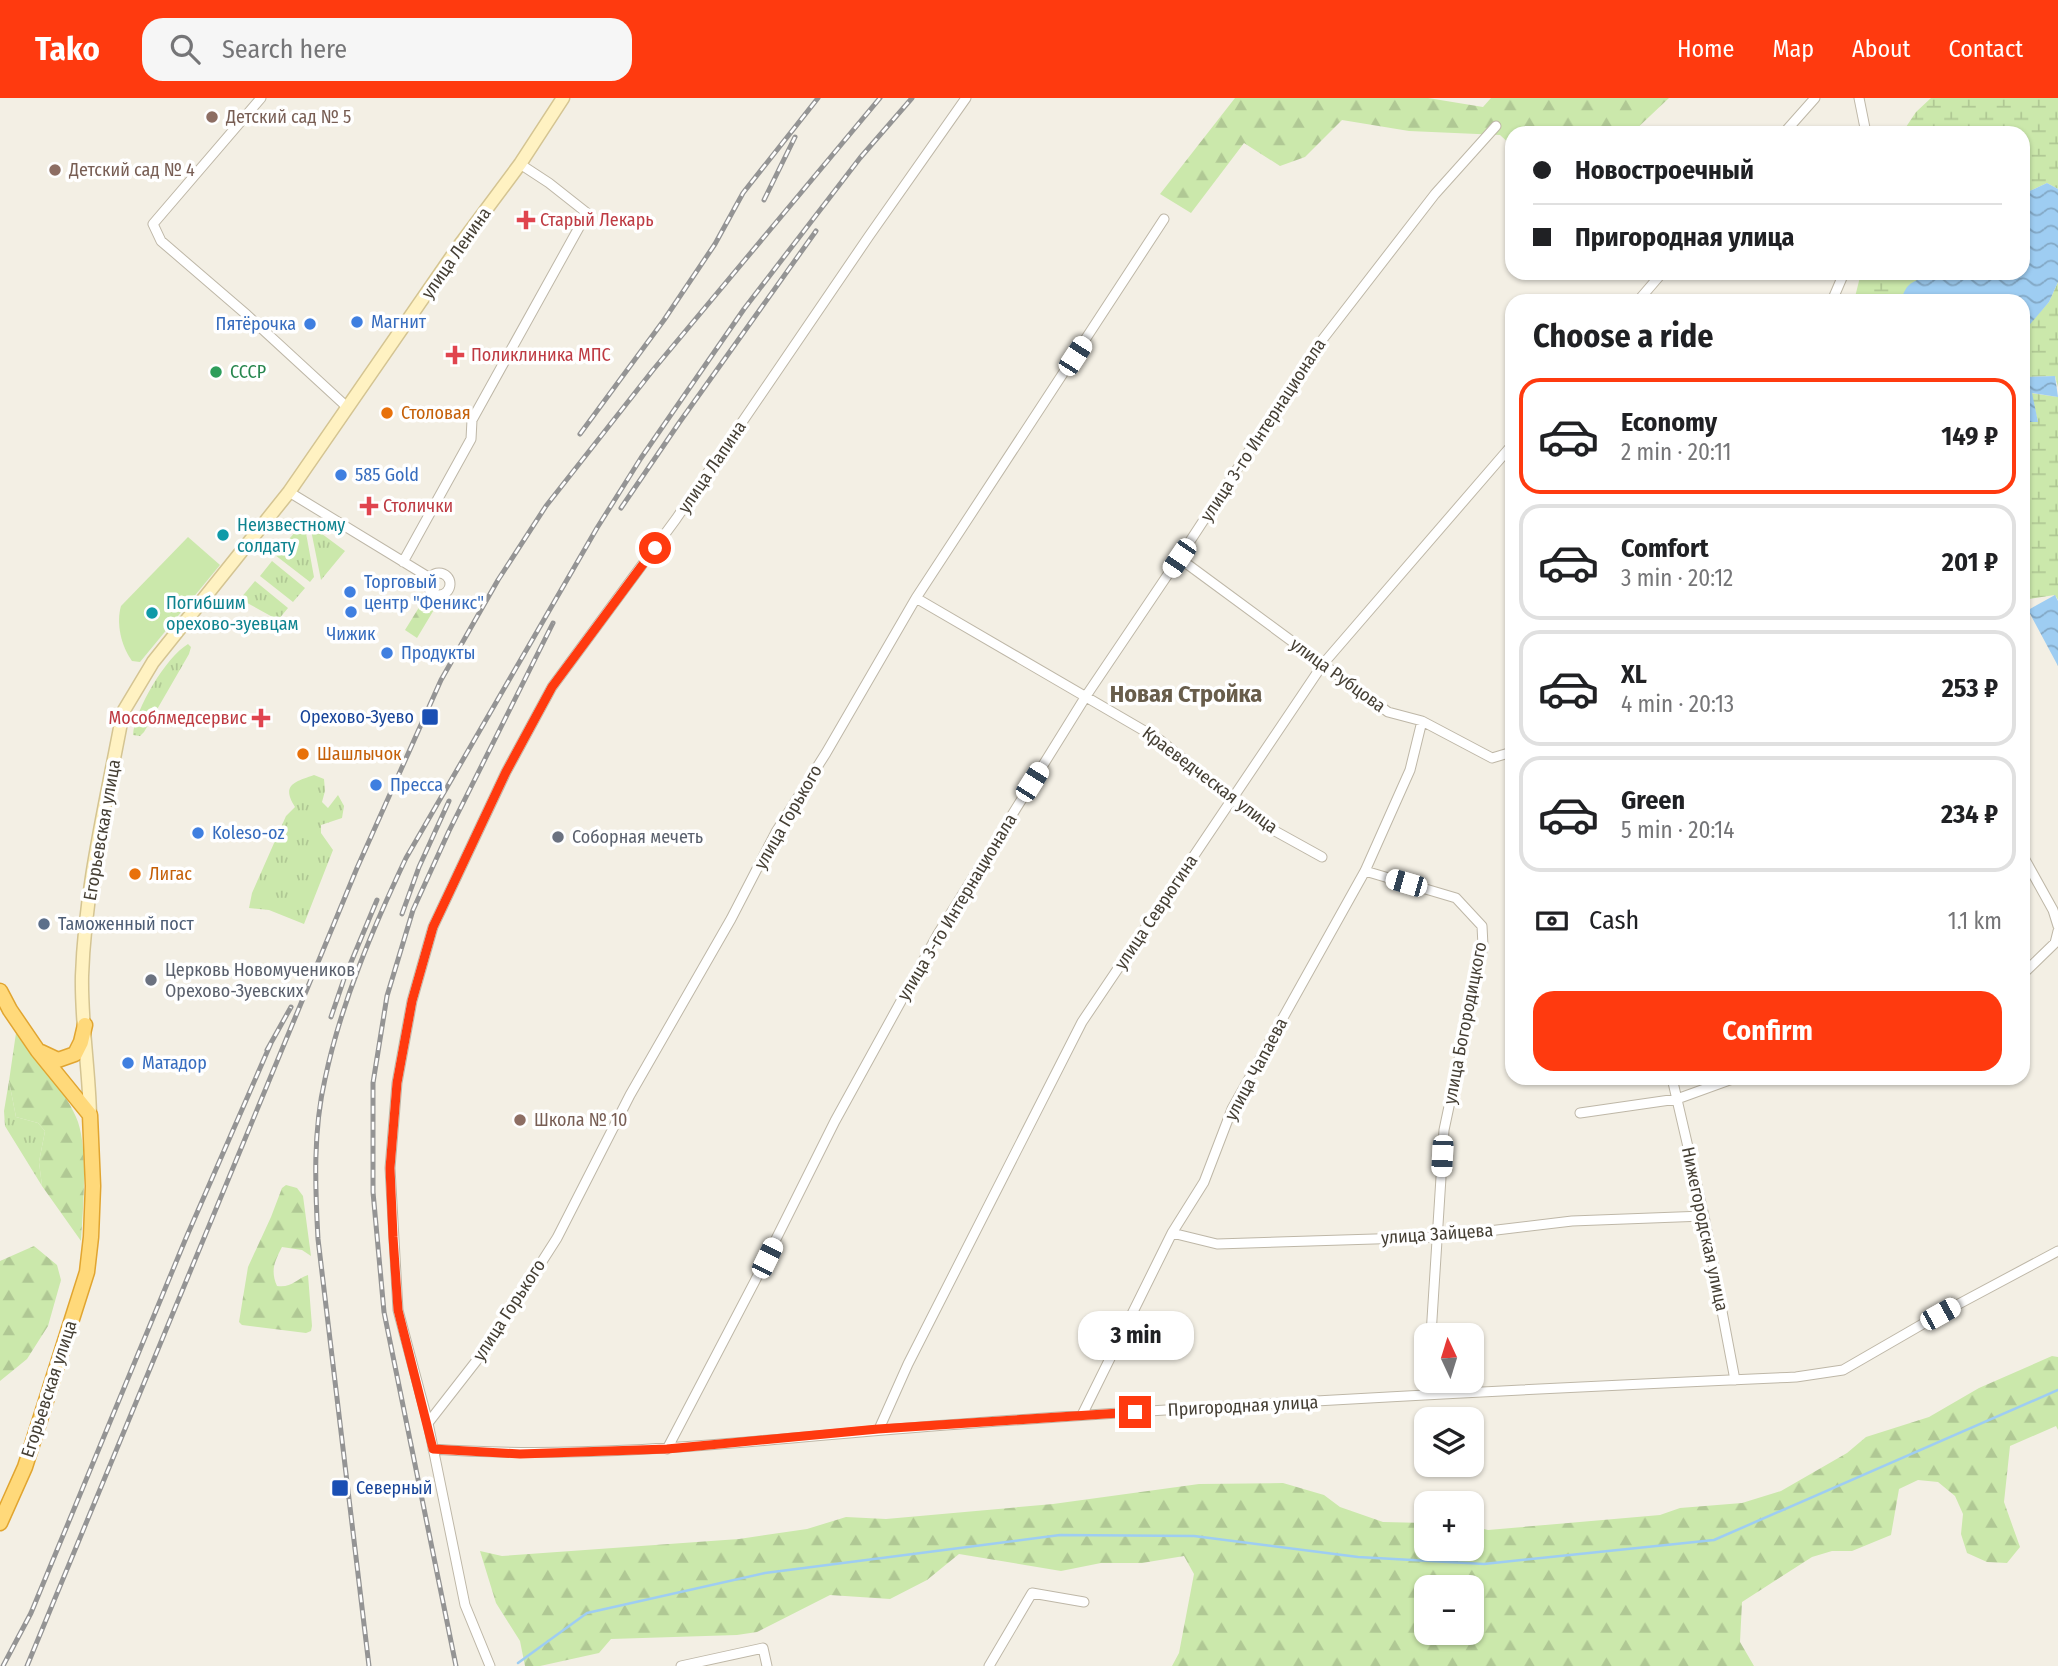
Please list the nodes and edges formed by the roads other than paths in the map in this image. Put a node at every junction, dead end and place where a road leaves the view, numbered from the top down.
1 (261, 98) edge
2 (563, 98) edge
3 (966, 98) edge
4 (1815, 98) edge
5 (1859, 98) edge
6 (1790, 126) edge
7 (1865, 126) edge
8 (1496, 127) dead end
9 (520, 164) junction
10 (1164, 219) dead end
11 (1656, 280) edge
12 (1644, 294) edge
13 (347, 407) junction
14 (1505, 453) edge
15 (289, 492) junction
16 (1179, 558) junction
17 (403, 562) junction
18 (429, 578) dead end
19 (916, 598) junction
20 (1323, 664) junction
21 (1086, 696) junction
22 (1422, 721) junction
23 (1505, 754) edge
24 (1232, 799) junction
25 (1322, 857) dead end
26 (2030, 869) edge
27 (1365, 870) junction
28 (2058, 926) edge
29 (2058, 931) edge
30 (2030, 967) edge
31 (0, 992) edge
32 (85, 1024) junction
33 (38, 1051) junction
34 (1674, 1085) edge
35 (1716, 1085) edge
36 (1677, 1099) junction
37 (1580, 1113) dead end
38 (90, 1115) junction
39 (1704, 1216) junction
40 (1172, 1233) junction
41 (1438, 1237) junction
42 (2058, 1251) edge
43 (1432, 1323) edge
44 (1735, 1380) junction
45 (1427, 1395) joint
46 (1082, 1415) junction
47 (428, 1423) junction
48 (878, 1429) junction
49 (433, 1449) junction
50 (667, 1449) junction
51 (0, 1523) edge
52 (1084, 1602) dead end
53 (490, 1666) edge
54 (681, 1666) edge
55 (767, 1666) edge
56 (989, 1666) edge

1 - 13 street
2 - 9 main road, улица Ленина
3 - 47 street, улица Лапина
4 - 6 street
5 - 7 street
8 - 16 street, улица 3-го Интернационала
9 - 13 main road, улица Ленина
9 - 17 street
10 - 19 street, улица Горького
11 - 12 street
13 - 15 main road, Егорьевская улица
14 - 20 street, улица Севрюгина
15 - 17 street
15 - 32 main road, Егорьевская улица
16 - 20 street, улица Рубцова
16 - 21 street, улица 3-го Интернационала
17 - 18 street
19 - 21 street, Краеведческая улица
19 - 47 street, улица Горького
20 - 22 street, улица Рубцова
20 - 24 street, улица Севрюгина
21 - 24 street, Краеведческая улица
21 - 50 street, улица 3-го Интернационала
22 - 23 street, улица Рубцова
22 - 27 street, улица Чапаева
24 - 25 street, Краеведческая улица
24 - 48 street, улица Севрюгина
26 - 28 street
27 - 40 street, улица Чапаева
27 - 41 street, улица Богородицкого
29 - 30 street
31 - 33 highway
32 - 33 highway
32 - 38 main road, Егорьевская улица
33 - 38 highway
34 - 36 street, Нижегородская улица
35 - 36 street
36 - 37 street
36 - 39 street, Нижегородская улица
38 - 51 highway, Егорьевская улица
39 - 41 street, улица Зайцева
39 - 44 street, Нижегородская улица
40 - 41 street, улица Зайцева
40 - 46 street, улица Чапаева
41 - 43 street, улица Богородицкого
42 - 44 street, Пригородная улица
44 - 45 street, Пригородная улица
45 - 46 street, Пригородная улица
46 - 48 street, Пригородная улица
47 - 49 street, улица Лапина
48 - 50 street, Пригородная улица
49 - 50 street, Пригородная улица
49 - 53 street, улица Лапина
52 - 56 street
54 - 55 street

